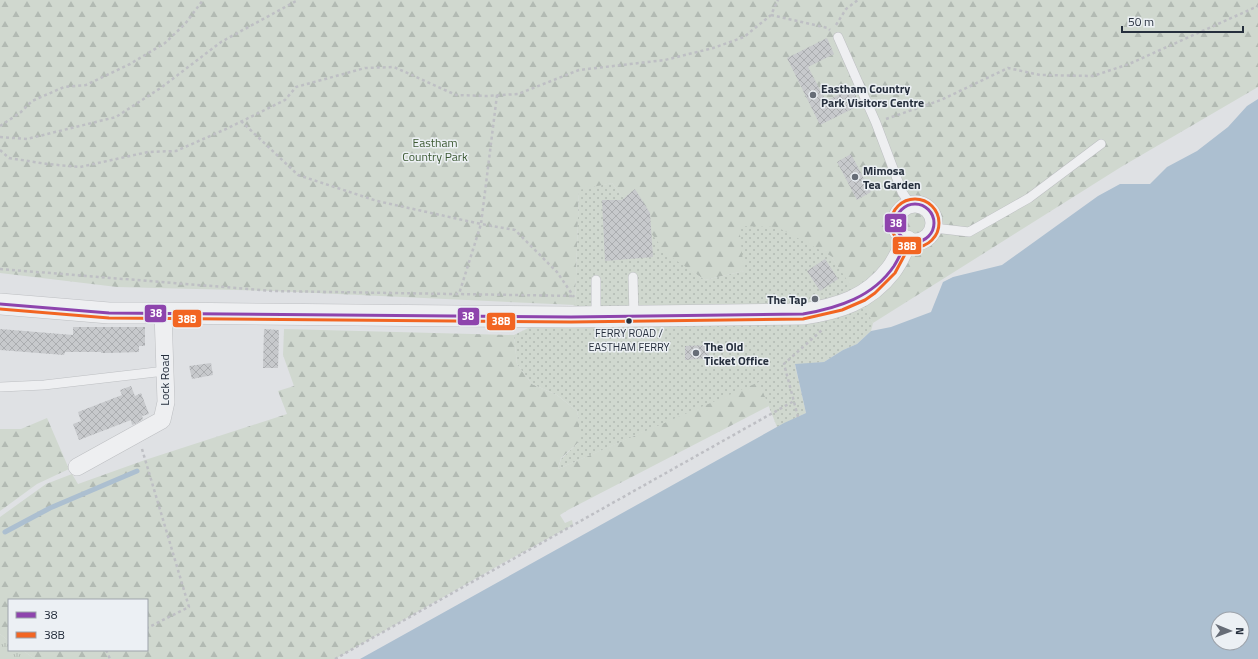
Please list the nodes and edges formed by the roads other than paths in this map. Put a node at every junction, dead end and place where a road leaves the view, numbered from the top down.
1 (838, 37) road end
2 (1101, 144) dead end
3 (910, 204) junction
4 (934, 228) junction
5 (908, 240) junction
6 (633, 277) dead end
7 (596, 280) dead end
8 (0, 304) edge
9 (163, 314) junction
10 (596, 317) junction
11 (634, 317) junction
12 (165, 371) junction
13 (1, 387) dead end
14 (77, 467) dead end

1 - 3 lane
2 - 4 lane
3 - 4 street
3 - 5 street
4 - 5 street
5 - 11 street
6 - 11 lane
7 - 10 lane
8 - 9 street
9 - 10 street
9 - 12 street, Lock Road
10 - 11 street
12 - 13 lane
12 - 14 street, Lock Road

